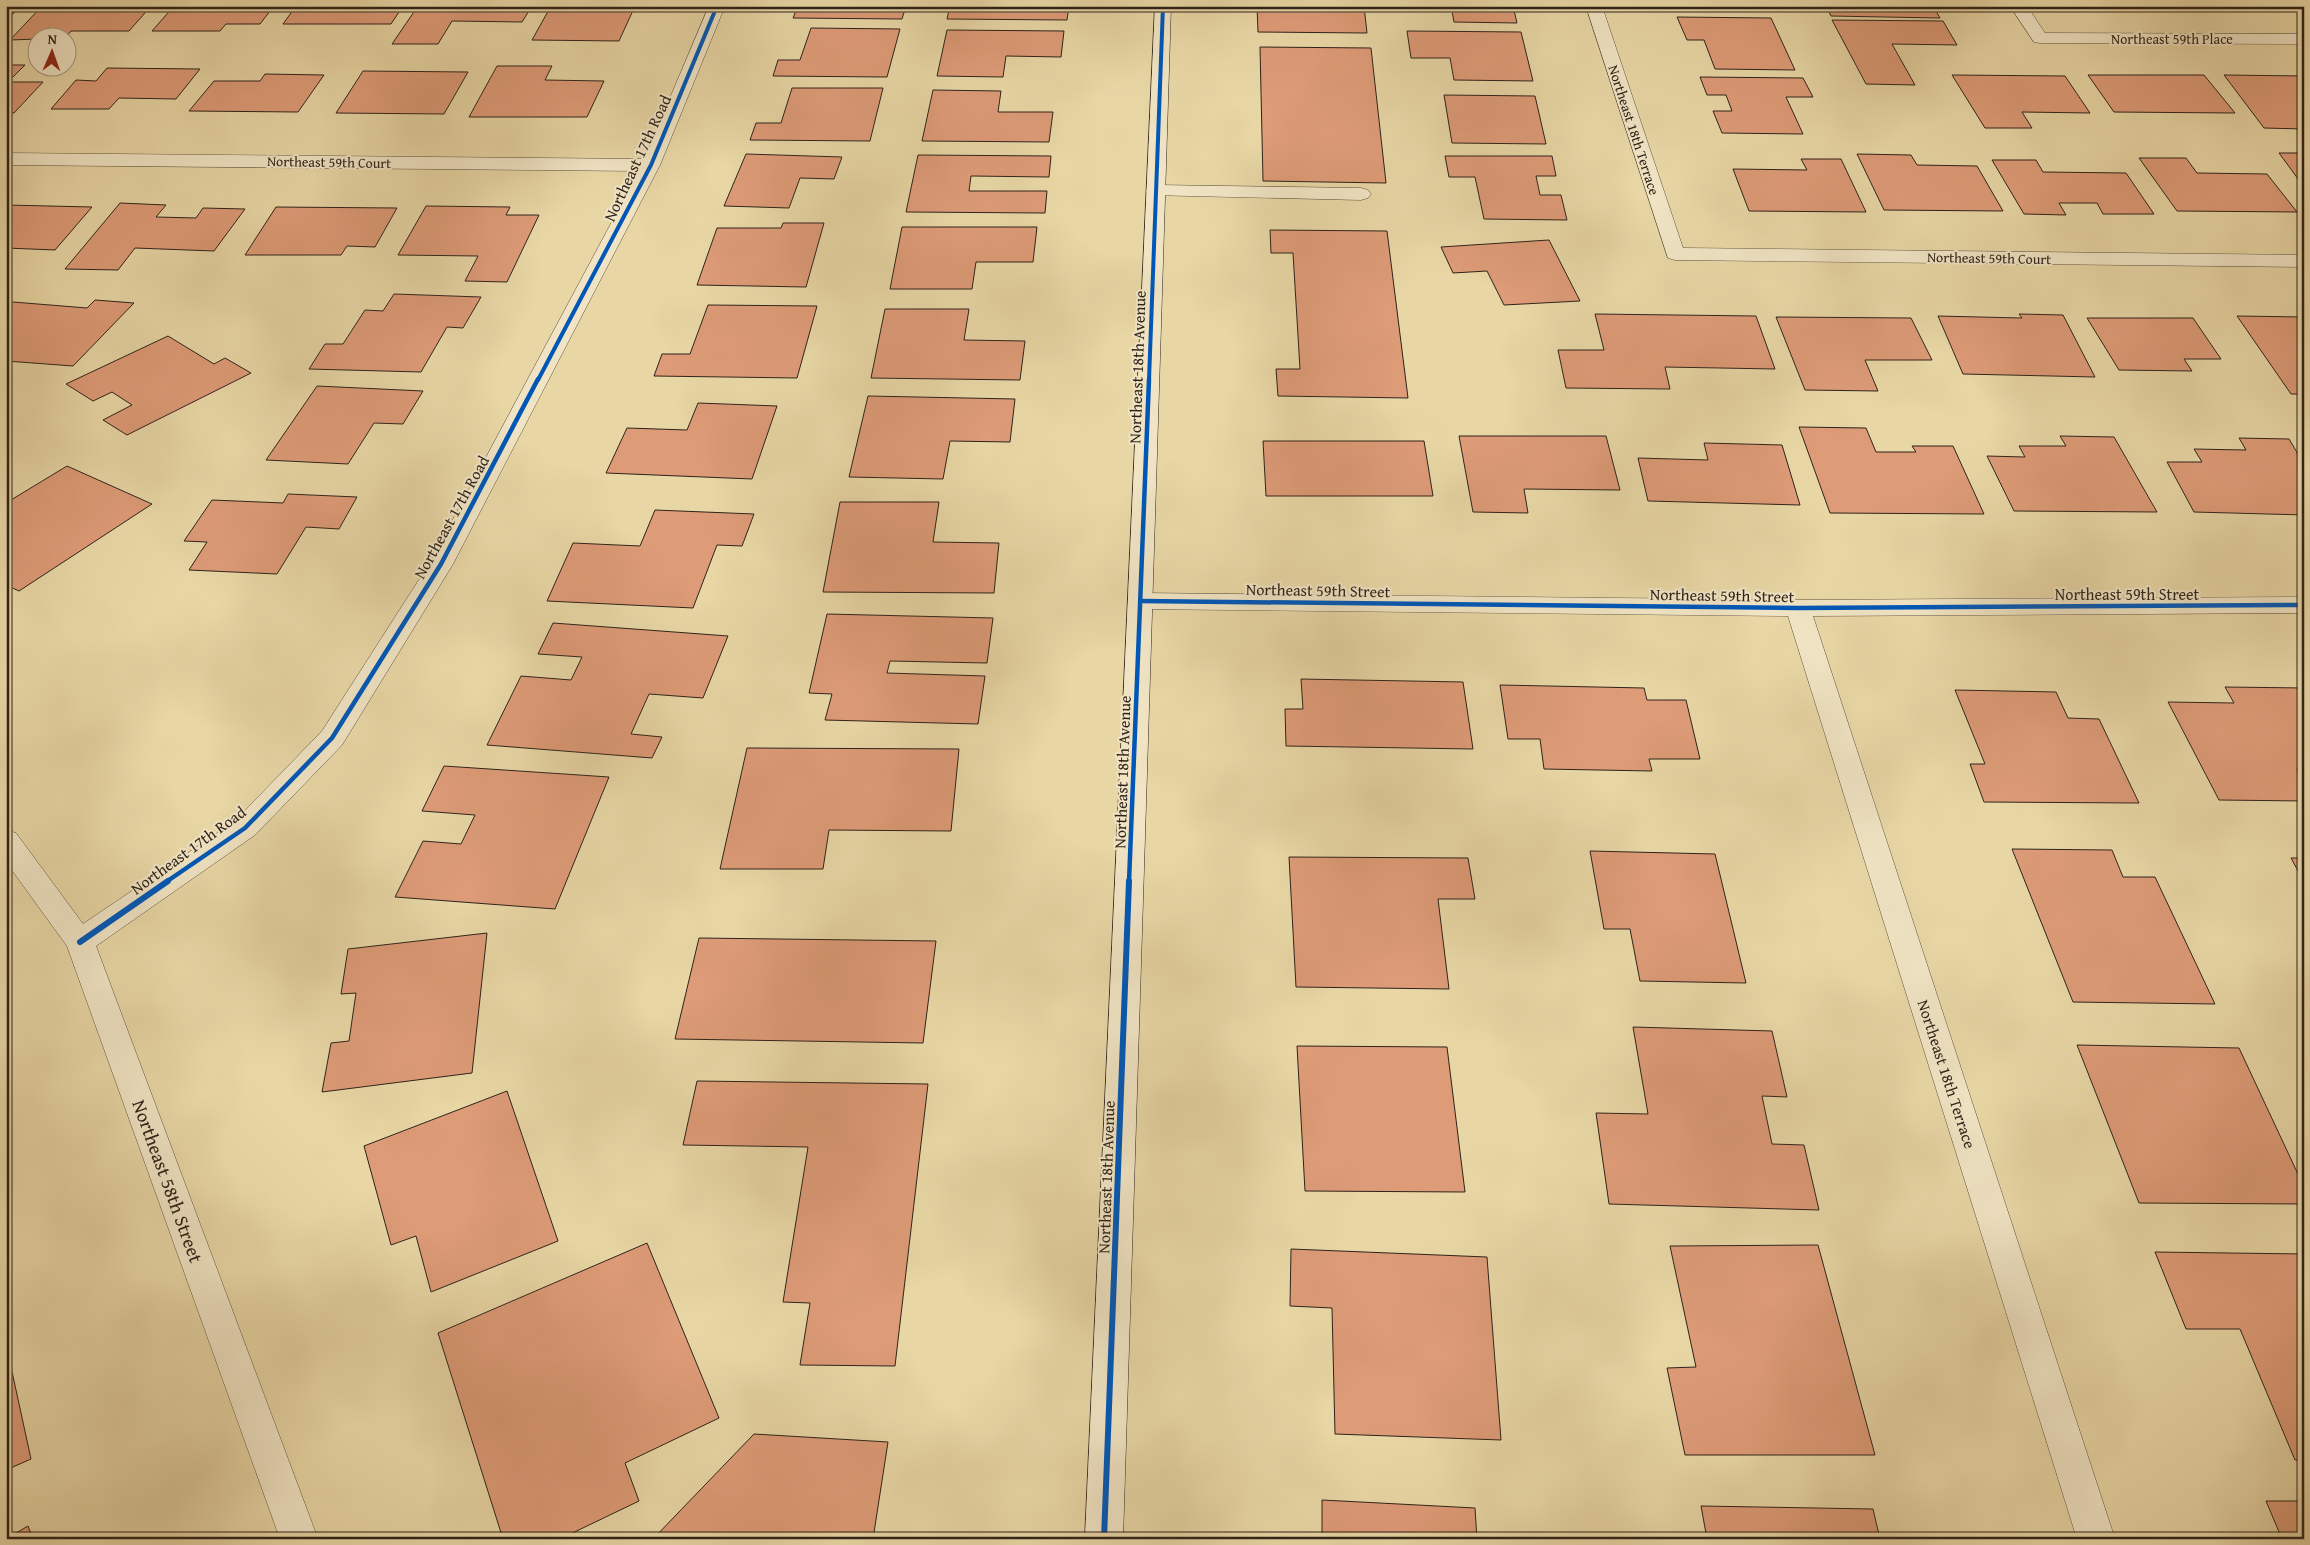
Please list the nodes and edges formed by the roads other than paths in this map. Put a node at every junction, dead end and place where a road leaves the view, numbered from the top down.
1 (717, 6) edge
2 (1163, 6) edge
3 (1594, 6) edge
4 (2018, 6) edge
5 (2304, 39) edge
6 (6, 159) edge
7 (651, 165) junction
8 (1156, 191) junction
9 (1361, 194) dead end
10 (1675, 254) joint
11 (2304, 261) edge
12 (1141, 601) junction
13 (2304, 605) edge
14 (1798, 608) junction
15 (6, 840) edge
16 (80, 942) junction
17 (299, 1539) edge
18 (1104, 1539) edge
19 (2096, 1539) edge

1 - 7 street, Northeast 17th Road
2 - 8 street, Northeast 18th Avenue
3 - 10 street, Northeast 18th Terrace
4 - 5 street, Northeast 59th Place
6 - 7 street, Northeast 59th Court
7 - 16 street, Northeast 17th Road
8 - 9 street
8 - 12 street, Northeast 18th Avenue
10 - 11 street, Northeast 59th Court
12 - 14 street, Northeast 59th Street
12 - 18 street, Northeast 18th Avenue
13 - 14 street, Northeast 59th Street
14 - 19 street, Northeast 18th Terrace
15 - 16 street, Northeast 58th Street
16 - 17 street, Northeast 58th Street

